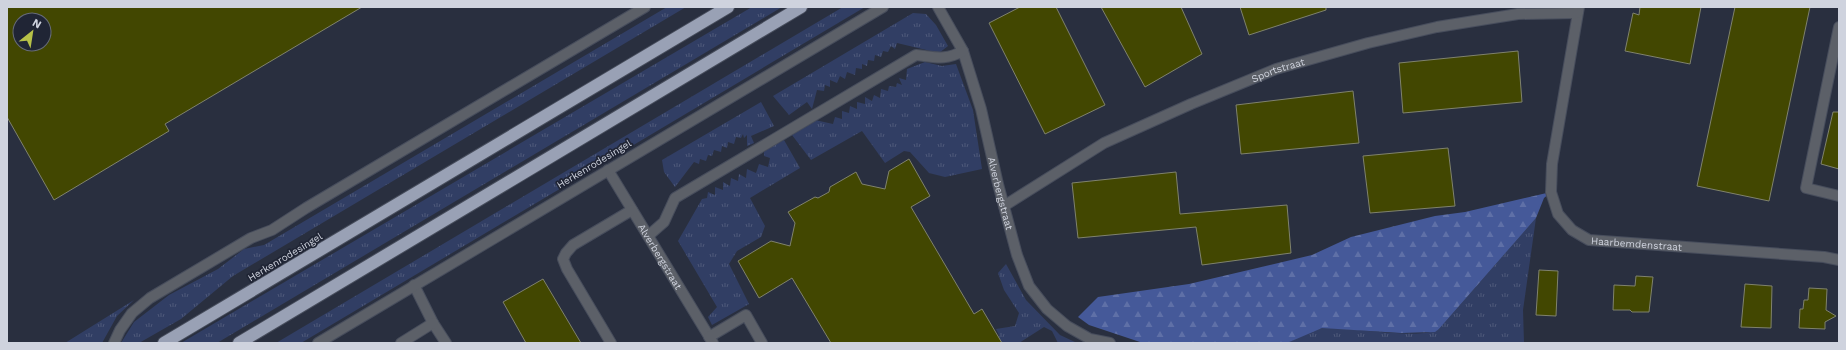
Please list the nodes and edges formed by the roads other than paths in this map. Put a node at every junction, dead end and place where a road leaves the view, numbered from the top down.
1 (644, 7) edge
2 (728, 7) edge
3 (801, 7) edge
4 (883, 7) edge
5 (938, 7) edge
6 (1578, 10) edge
7 (1839, 28) edge
8 (963, 51) junction
9 (608, 170) junction
10 (1839, 196) edge
11 (1004, 206) junction
12 (632, 210) junction
13 (648, 236) junction
14 (1839, 260) edge
15 (414, 286) junction
16 (433, 323) junction
17 (711, 340) edge
18 (114, 343) edge
19 (164, 343) edge
20 (239, 343) edge
21 (318, 343) edge
22 (401, 343) edge
23 (446, 343) edge
24 (611, 343) edge
25 (762, 343) edge
26 (1110, 343) edge

1 - 18 street
2 - 19 highway, Herkenrodesingel
3 - 20 highway
4 - 9 street, Herkenrodesingel
5 - 8 street, Alverbergstraat
6 - 11 street, Sportstraat
6 - 14 street, Haarbemdenstraat
7 - 10 street
8 - 11 street, Alverbergstraat
8 - 13 street
9 - 12 street, Alverbergstraat
9 - 15 street, Herkenrodesingel
11 - 26 street, Alverbergstraat
12 - 13 street, Alverbergstraat
12 - 24 street
13 - 17 street, Alverbergstraat
15 - 16 street
15 - 21 street, Herkenrodesingel
16 - 22 street
16 - 23 street
17 - 25 street

